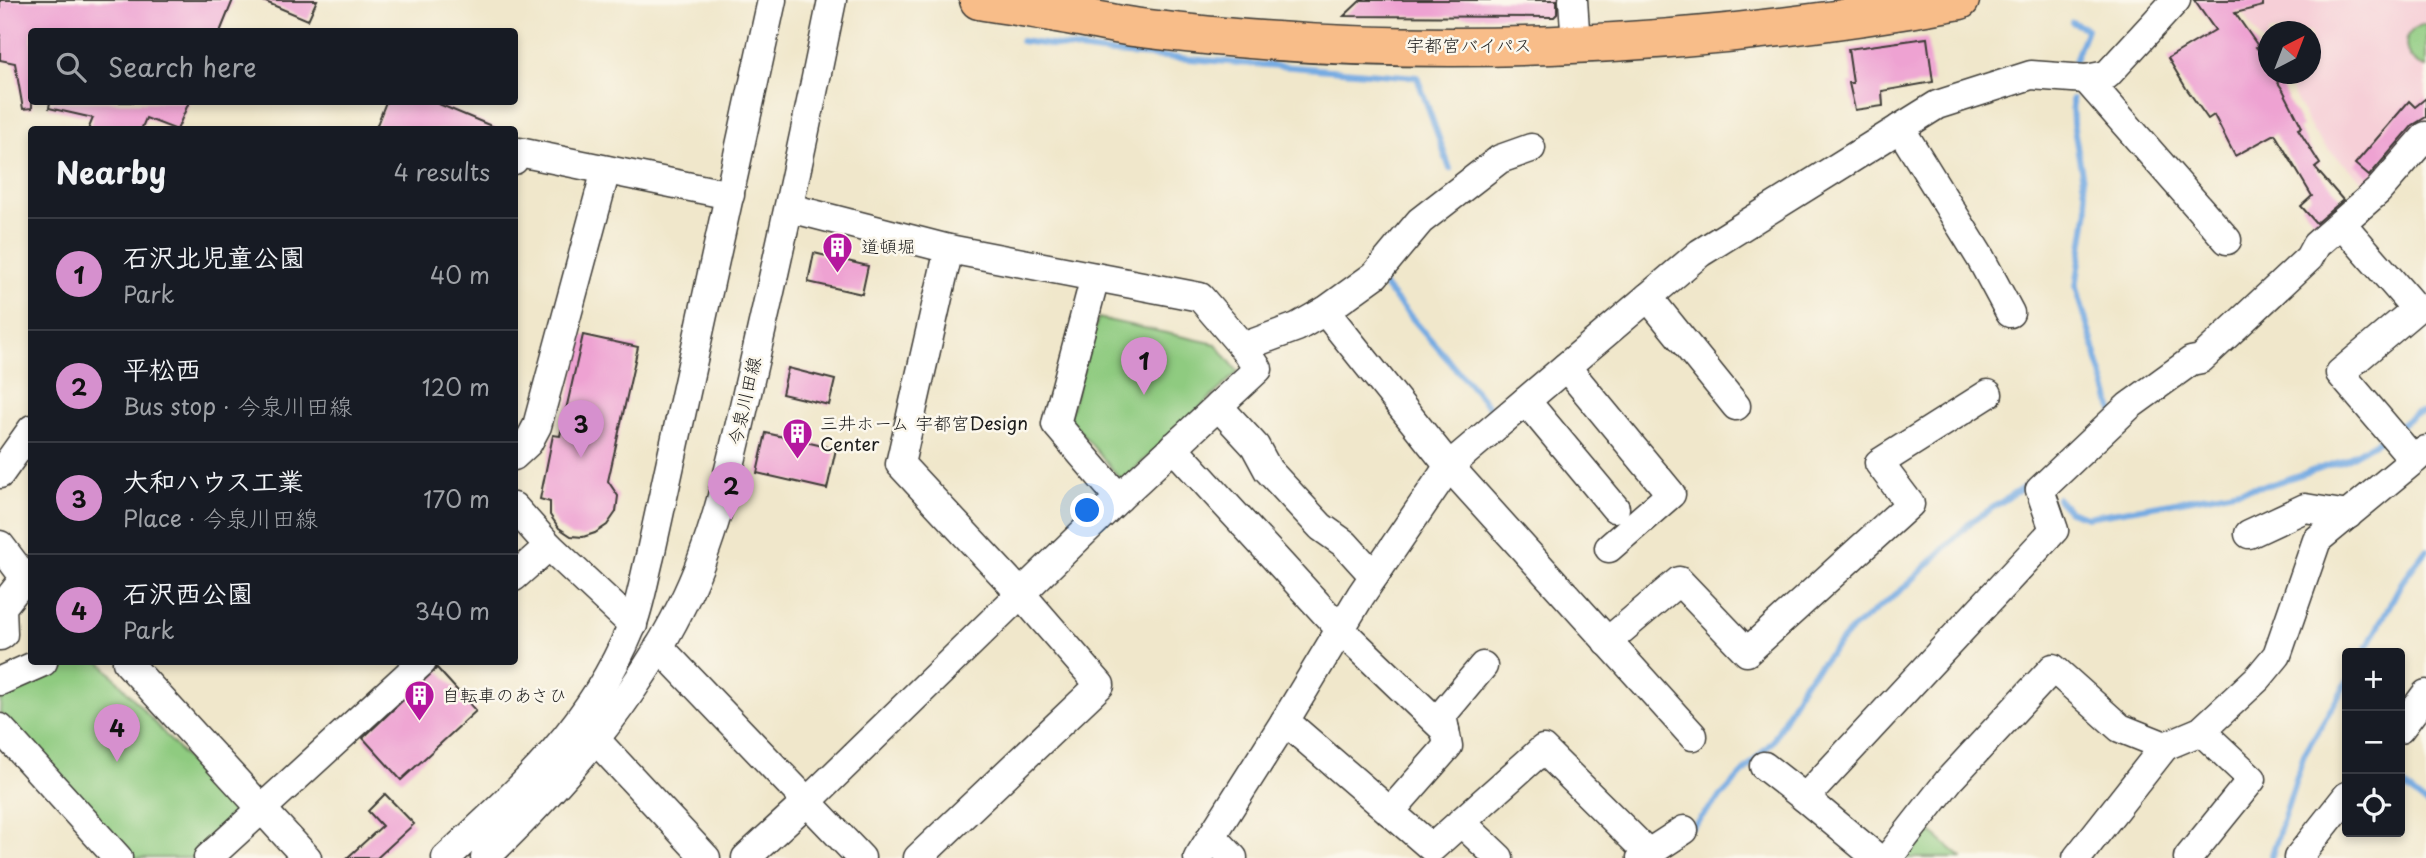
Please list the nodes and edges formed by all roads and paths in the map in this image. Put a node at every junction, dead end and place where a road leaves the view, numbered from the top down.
1 (772, 0) edge
2 (832, 0) edge
3 (979, 0) edge
4 (1573, 0) edge
5 (1960, 0) edge
6 (2176, 0) edge
7 (1576, 44) junction
8 (2086, 79) junction
9 (1900, 128) junction
10 (2426, 136) edge
11 (1531, 148) dead end
12 (518, 154) edge
13 (606, 170) junction
14 (730, 195) junction
15 (790, 208) junction
16 (2341, 223) junction
17 (2227, 240) dead end
18 (949, 248) junction
19 (1095, 276) junction
20 (1648, 297) junction
21 (1325, 311) junction
22 (2010, 313) dead end
23 (1243, 347) junction
24 (1566, 367) junction
25 (1988, 394) dead end
26 (1526, 401) junction
27 (1218, 406) junction
28 (1736, 406) dead end
29 (28, 435) edge
30 (1173, 447) junction
31 (518, 452) edge
32 (2420, 455) edge
33 (1448, 466) junction
34 (0, 474) edge
35 (1119, 498) junction
36 (1615, 508) dead end
37 (518, 511) edge
38 (2348, 515) junction
39 (2249, 534) dead end
40 (0, 545) edge
41 (549, 545) junction
42 (1609, 548) dead end
43 (518, 573) edge
44 (1374, 576) junction
45 (1021, 594) junction
46 (632, 625) junction
47 (1340, 629) junction
48 (0, 636) edge
49 (1607, 642) junction
50 (659, 647) junction
51 (36, 665) edge
52 (130, 665) edge
53 (419, 665) edge
54 (1483, 666) dead end
55 (0, 681) edge
56 (2426, 694) edge
57 (1285, 721) junction
58 (2405, 722) edge
59 (0, 727) edge
60 (1445, 730) junction
61 (2201, 731) junction
62 (1693, 736) dead end
63 (596, 740) junction
64 (2165, 746) junction
65 (1764, 766) dead end
66 (1805, 798) junction
67 (808, 801) junction
68 (2342, 802) edge
69 (262, 809) junction
70 (1390, 812) junction
71 (1461, 822) junction
72 (1684, 830) dead end
73 (1205, 847) edge
74 (1644, 855) edge
75 (118, 858) edge
76 (208, 858) edge
77 (307, 858) edge
78 (446, 858) edge
79 (485, 858) edge
80 (706, 858) edge
81 (746, 858) edge
82 (861, 858) edge
83 (918, 858) edge
84 (1233, 858) edge
85 (1499, 858) edge
86 (1877, 858) edge
87 (1888, 858) edge
88 (2077, 858) edge
89 (2188, 858) edge
90 (2298, 858) edge

1 - 14 street
2 - 15 street, 今泉川田線
3 - 7 highway, 宇都宮バイパス
4 - 7 street
5 - 7 highway, 宇都宮バイパス
6 - 8 street
8 - 9 street
8 - 17 street
9 - 20 street
9 - 22 street
10 - 16 street
11 - 21 street
12 - 13 street
13 - 14 street
13 - 31 street
14 - 46 street
15 - 18 street
15 - 50 street, 今泉川田線
16 - 32 street
16 - 66 street
18 - 19 street
18 - 45 street
19 - 23 street
19 - 35 street
20 - 24 street
20 - 28 street
21 - 23 street
21 - 33 street
23 - 27 street
24 - 26 street
24 - 42 street
25 - 49 street
26 - 33 street
26 - 36 street
27 - 30 street
27 - 44 street
29 - 34 street
30 - 35 street
30 - 47 street
32 - 38 street
33 - 44 street
33 - 49 street
35 - 45 street
37 - 41 street
38 - 39 street
38 - 61 street
40 - 48 street
41 - 43 street
41 - 46 street
44 - 47 street
45 - 67 street
45 - 83 street
46 - 78 street
47 - 57 street
47 - 60 street
49 - 62 street
50 - 63 street, 今泉川田線
50 - 67 street
51 - 55 street
52 - 69 street
53 - 69 street
54 - 60 street
56 - 58 street
57 - 70 street
57 - 73 street
59 - 75 street
60 - 70 street
61 - 64 street
61 - 89 street
63 - 79 street, 今泉川田線
63 - 80 street
64 - 87 street
64 - 88 street
65 - 66 street
66 - 86 street
67 - 81 street
67 - 82 street
68 - 90 street
69 - 76 street
69 - 77 street
70 - 71 street
71 - 74 street
71 - 85 street
72 - 74 street
73 - 84 street

